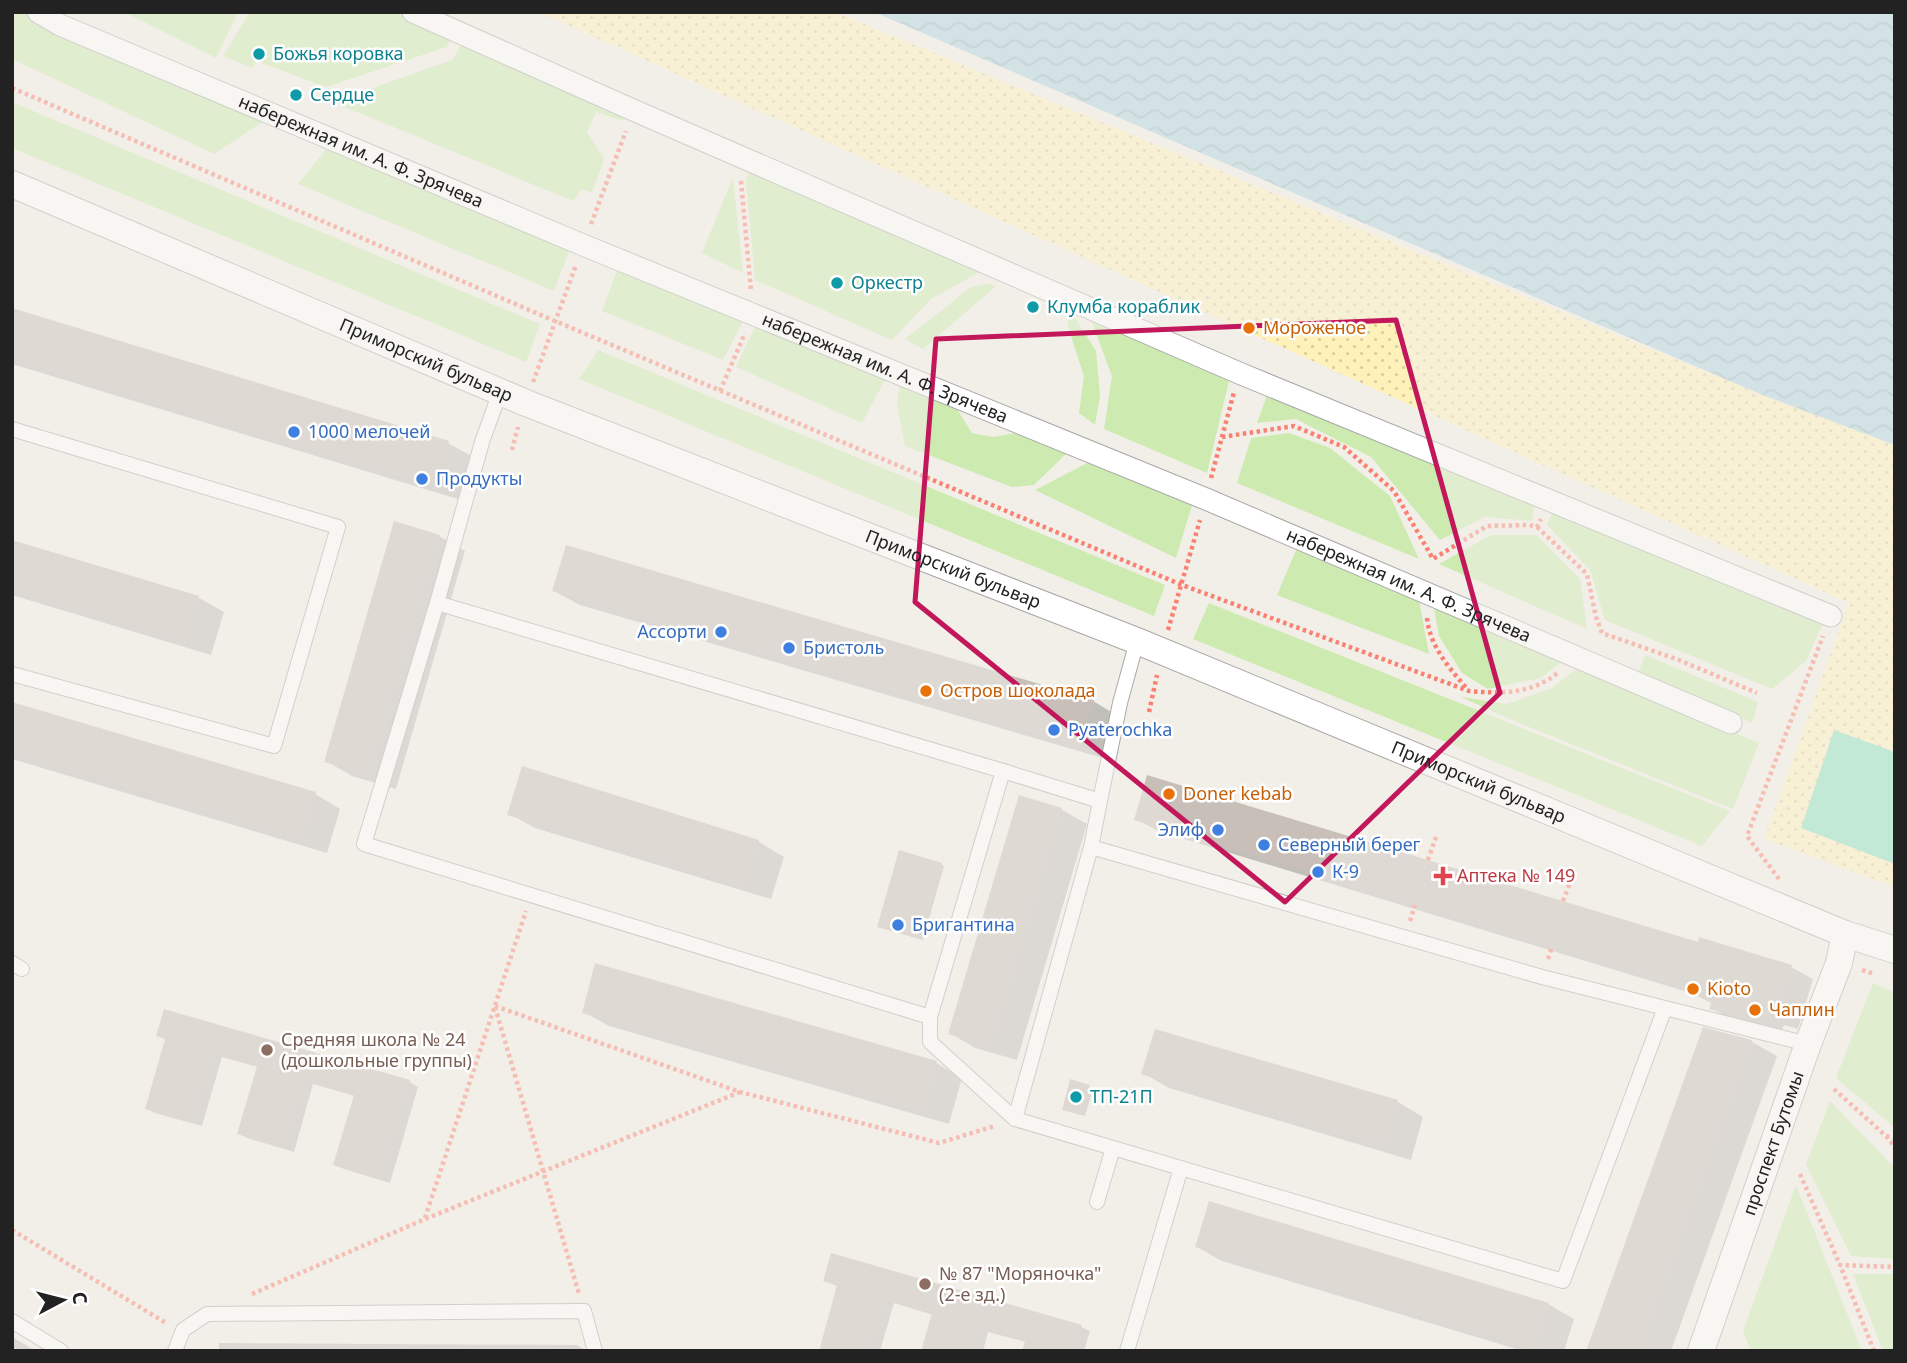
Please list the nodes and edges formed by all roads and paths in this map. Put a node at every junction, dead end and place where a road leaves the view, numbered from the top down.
1 (38, 12) edge
2 (413, 12) edge
3 (12, 88) edge
4 (633, 110) junction
5 (739, 156) junction
6 (12, 184) edge
7 (583, 245) junction
8 (753, 314) junction
9 (555, 321) junction
10 (1239, 373) junction
11 (720, 391) junction
12 (500, 392) junction
13 (526, 403) junction
14 (12, 429) edge
15 (1222, 437) junction
16 (512, 450) dead end
17 (1206, 499) junction
18 (1549, 500) junction
19 (1537, 527) junction
20 (1182, 585) junction
21 (1425, 593) junction
22 (437, 603) junction
23 (1831, 616) joint
24 (1137, 641) junction
25 (1161, 652) junction
26 (1577, 658) junction
27 (12, 674) edge
28 (1469, 691) junction
29 (1757, 693) dead end
30 (1149, 712) dead end
31 (1731, 723) dead end
32 (1003, 771) junction
33 (1100, 801) junction
34 (1436, 837) dead end
35 (1091, 847) junction
36 (1428, 860) dead end
37 (1571, 880) dead end
38 (531, 895) junction
39 (1563, 901) dead end
40 (1808, 919) junction
41 (1845, 934) junction
42 (1895, 950) edge
43 (495, 1006) junction
44 (1665, 1008) junction
45 (930, 1017) junction
46 (1808, 1044) junction
47 (1834, 1089) dead end
48 (740, 1092) junction
49 (1015, 1119) junction
50 (1886, 1136) junction
51 (1895, 1138) edge
52 (1895, 1147) edge
53 (1113, 1148) junction
54 (1181, 1168) junction
55 (543, 1171) junction
56 (1800, 1174) dead end
57 (1097, 1202) dead end
58 (425, 1219) junction
59 (12, 1230) edge
60 (1840, 1265) junction
61 (1895, 1267) edge
62 (243, 1298) dead end
63 (584, 1311) junction
64 (12, 1321) edge
65 (168, 1324) dead end
66 (61, 1351) edge
67 (175, 1351) edge
68 (595, 1351) edge
69 (1127, 1351) edge
70 (1701, 1351) edge
71 (1874, 1351) edge

1 - 7 street, набережная им. А. Ф. Зрячева
2 - 4 street
3 - 9 path
4 - 5 street
4 - 7 path
5 - 8 path
5 - 10 street
6 - 12 street, Приморский бульвар
7 - 8 street, набережная им. А. Ф. Зрячева
7 - 9 path
8 - 11 path
8 - 17 street, набережная им. А. Ф. Зрячева
9 - 11 path
9 - 13 path
10 - 15 path
10 - 18 street
11 - 20 path
12 - 13 street, Приморский бульвар
12 - 22 lane
13 - 16 path
13 - 24 street, Приморский бульвар
14 - 27 lane
15 - 17 path
15 - 19 path
17 - 20 path
17 - 21 street, набережная им. А. Ф. Зрячева
18 - 19 path
18 - 23 street
19 - 29 path
20 - 25 path
20 - 28 path
21 - 26 street, набережная им. А. Ф. Зрячева
21 - 28 path
22 - 32 lane
22 - 38 lane
23 - 40 path
24 - 25 street, Приморский бульвар
24 - 33 lane
25 - 30 path
25 - 40 street, Приморский бульвар
26 - 28 path
26 - 31 street, набережная им. А. Ф. Зрячева
32 - 33 lane
32 - 45 lane
33 - 35 lane
34 - 36 path
35 - 44 lane
35 - 49 lane
37 - 39 path
38 - 43 path
38 - 45 lane
40 - 41 street, Приморский бульвар
41 - 42 street, Приморский бульвар
41 - 46 street, проспект Бутомы
43 - 48 path
43 - 55 path
43 - 58 path
44 - 46 lane
44 - 54 lane
45 - 49 lane
46 - 70 street, проспект Бутомы
47 - 50 path
48 - 49 path
48 - 55 path
49 - 53 lane
50 - 51 path
50 - 52 path
53 - 54 lane
53 - 57 lane
54 - 69 lane
55 - 58 path
55 - 63 path
56 - 60 path
58 - 62 path
59 - 65 path
60 - 61 path
60 - 71 path
63 - 67 lane
63 - 68 lane
64 - 66 lane

